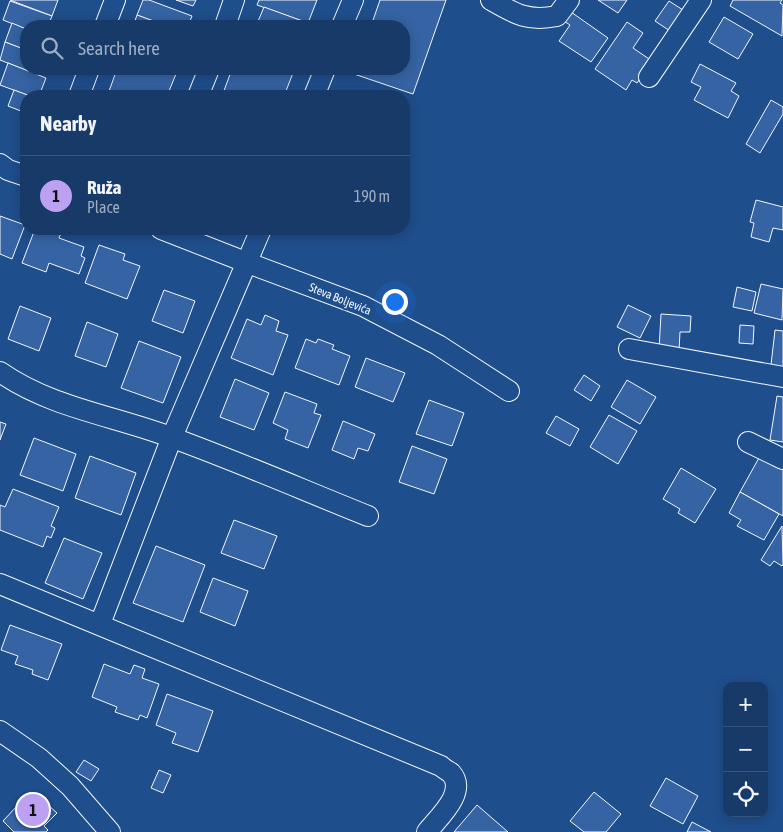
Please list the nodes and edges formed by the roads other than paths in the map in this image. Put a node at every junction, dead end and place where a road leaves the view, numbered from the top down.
1 (115, 0) edge
2 (234, 0) edge
3 (353, 0) edge
4 (491, 0) edge
5 (569, 0) edge
6 (701, 0) edge
7 (107, 20) edge
8 (227, 20) edge
9 (345, 20) edge
10 (87, 75) edge
11 (207, 75) edge
12 (323, 75) edge
13 (649, 77) dead end
14 (81, 90) edge
15 (200, 90) edge
16 (316, 90) edge
17 (0, 164) edge
18 (20, 174) edge
19 (176, 235) edge
20 (260, 235) edge
21 (248, 264) junction
22 (629, 349) dead end
23 (0, 372) edge
24 (783, 377) edge
25 (509, 391) dead end
26 (172, 437) junction
27 (748, 442) dead end
28 (783, 459) edge
29 (368, 516) dead end
30 (0, 584) edge
31 (100, 624) junction
32 (0, 731) edge
33 (110, 832) edge
34 (427, 832) edge

1 - 7 street
2 - 8 street
3 - 9 street
4 - 5 street
6 - 13 street
10 - 14 street
11 - 15 street
12 - 16 street
17 - 18 street
19 - 21 street, Steva Boljevića
20 - 21 street
21 - 25 street, Steva Boljevića
21 - 26 street
22 - 24 street
23 - 26 street
26 - 29 street
26 - 31 street
27 - 28 street
30 - 31 street
31 - 34 street
32 - 33 street

